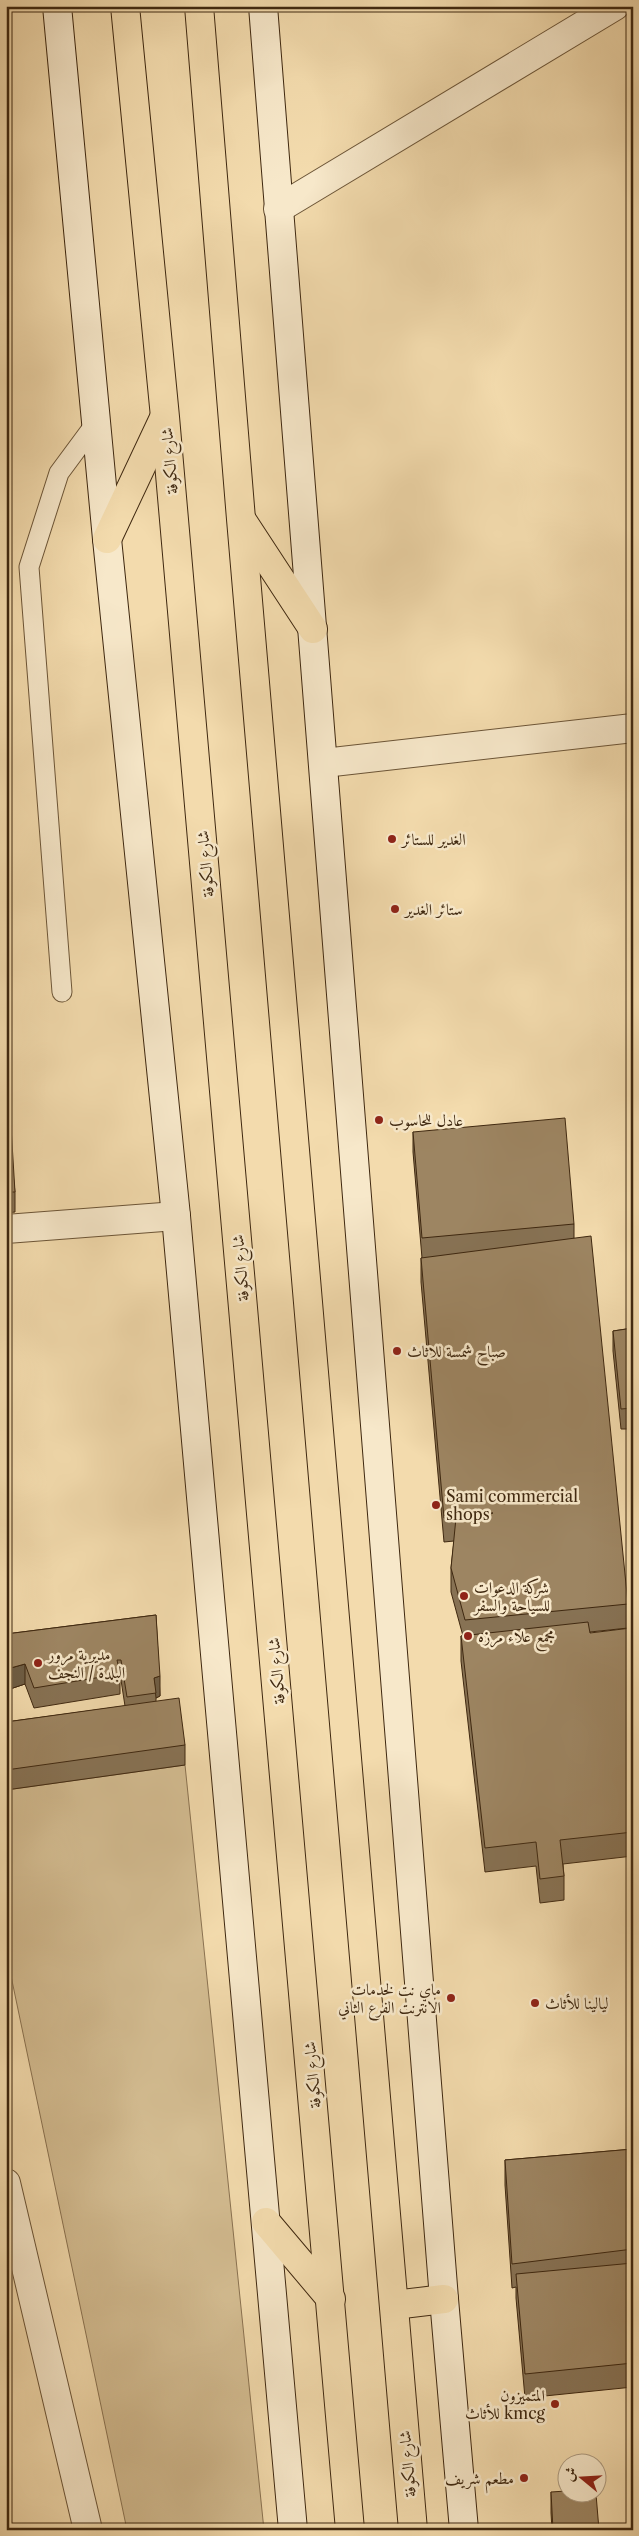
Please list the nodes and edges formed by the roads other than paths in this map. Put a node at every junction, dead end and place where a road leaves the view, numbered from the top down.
1 (57, 6) edge
2 (125, 6) edge
3 (199, 6) edge
4 (263, 6) edge
5 (615, 6) edge
6 (278, 209) junction
7 (165, 417) junction
8 (96, 423) junction
9 (241, 518) junction
10 (107, 539) junction
11 (313, 629) junction
12 (633, 728) edge
13 (324, 763) junction
14 (62, 992) dead end
15 (176, 1216) junction
16 (6, 1229) edge
17 (6, 2183) edge
18 (266, 2222) junction
19 (331, 2299) junction
20 (444, 2299) junction
21 (394, 2305) junction
22 (88, 2530) edge
23 (293, 2530) edge
24 (350, 2530) edge
25 (413, 2530) edge
26 (464, 2530) edge

1 - 8 main road
2 - 7 highway, شارع الكوفة
3 - 9 highway, شارع الكوفة
4 - 6 main road
5 - 6 main road
6 - 11 main road
7 - 10 highway
7 - 19 highway, شارع الكوفة
8 - 10 main road
8 - 14 lane
9 - 11 highway
9 - 21 highway, شارع الكوفة
10 - 15 main road
11 - 13 main road
12 - 13 main road
13 - 20 main road
15 - 16 main road
15 - 18 main road
17 - 22 main road
18 - 19 highway
18 - 23 main road
19 - 24 highway, شارع الكوفة
20 - 21 highway
20 - 26 main road
21 - 25 highway, شارع الكوفة

